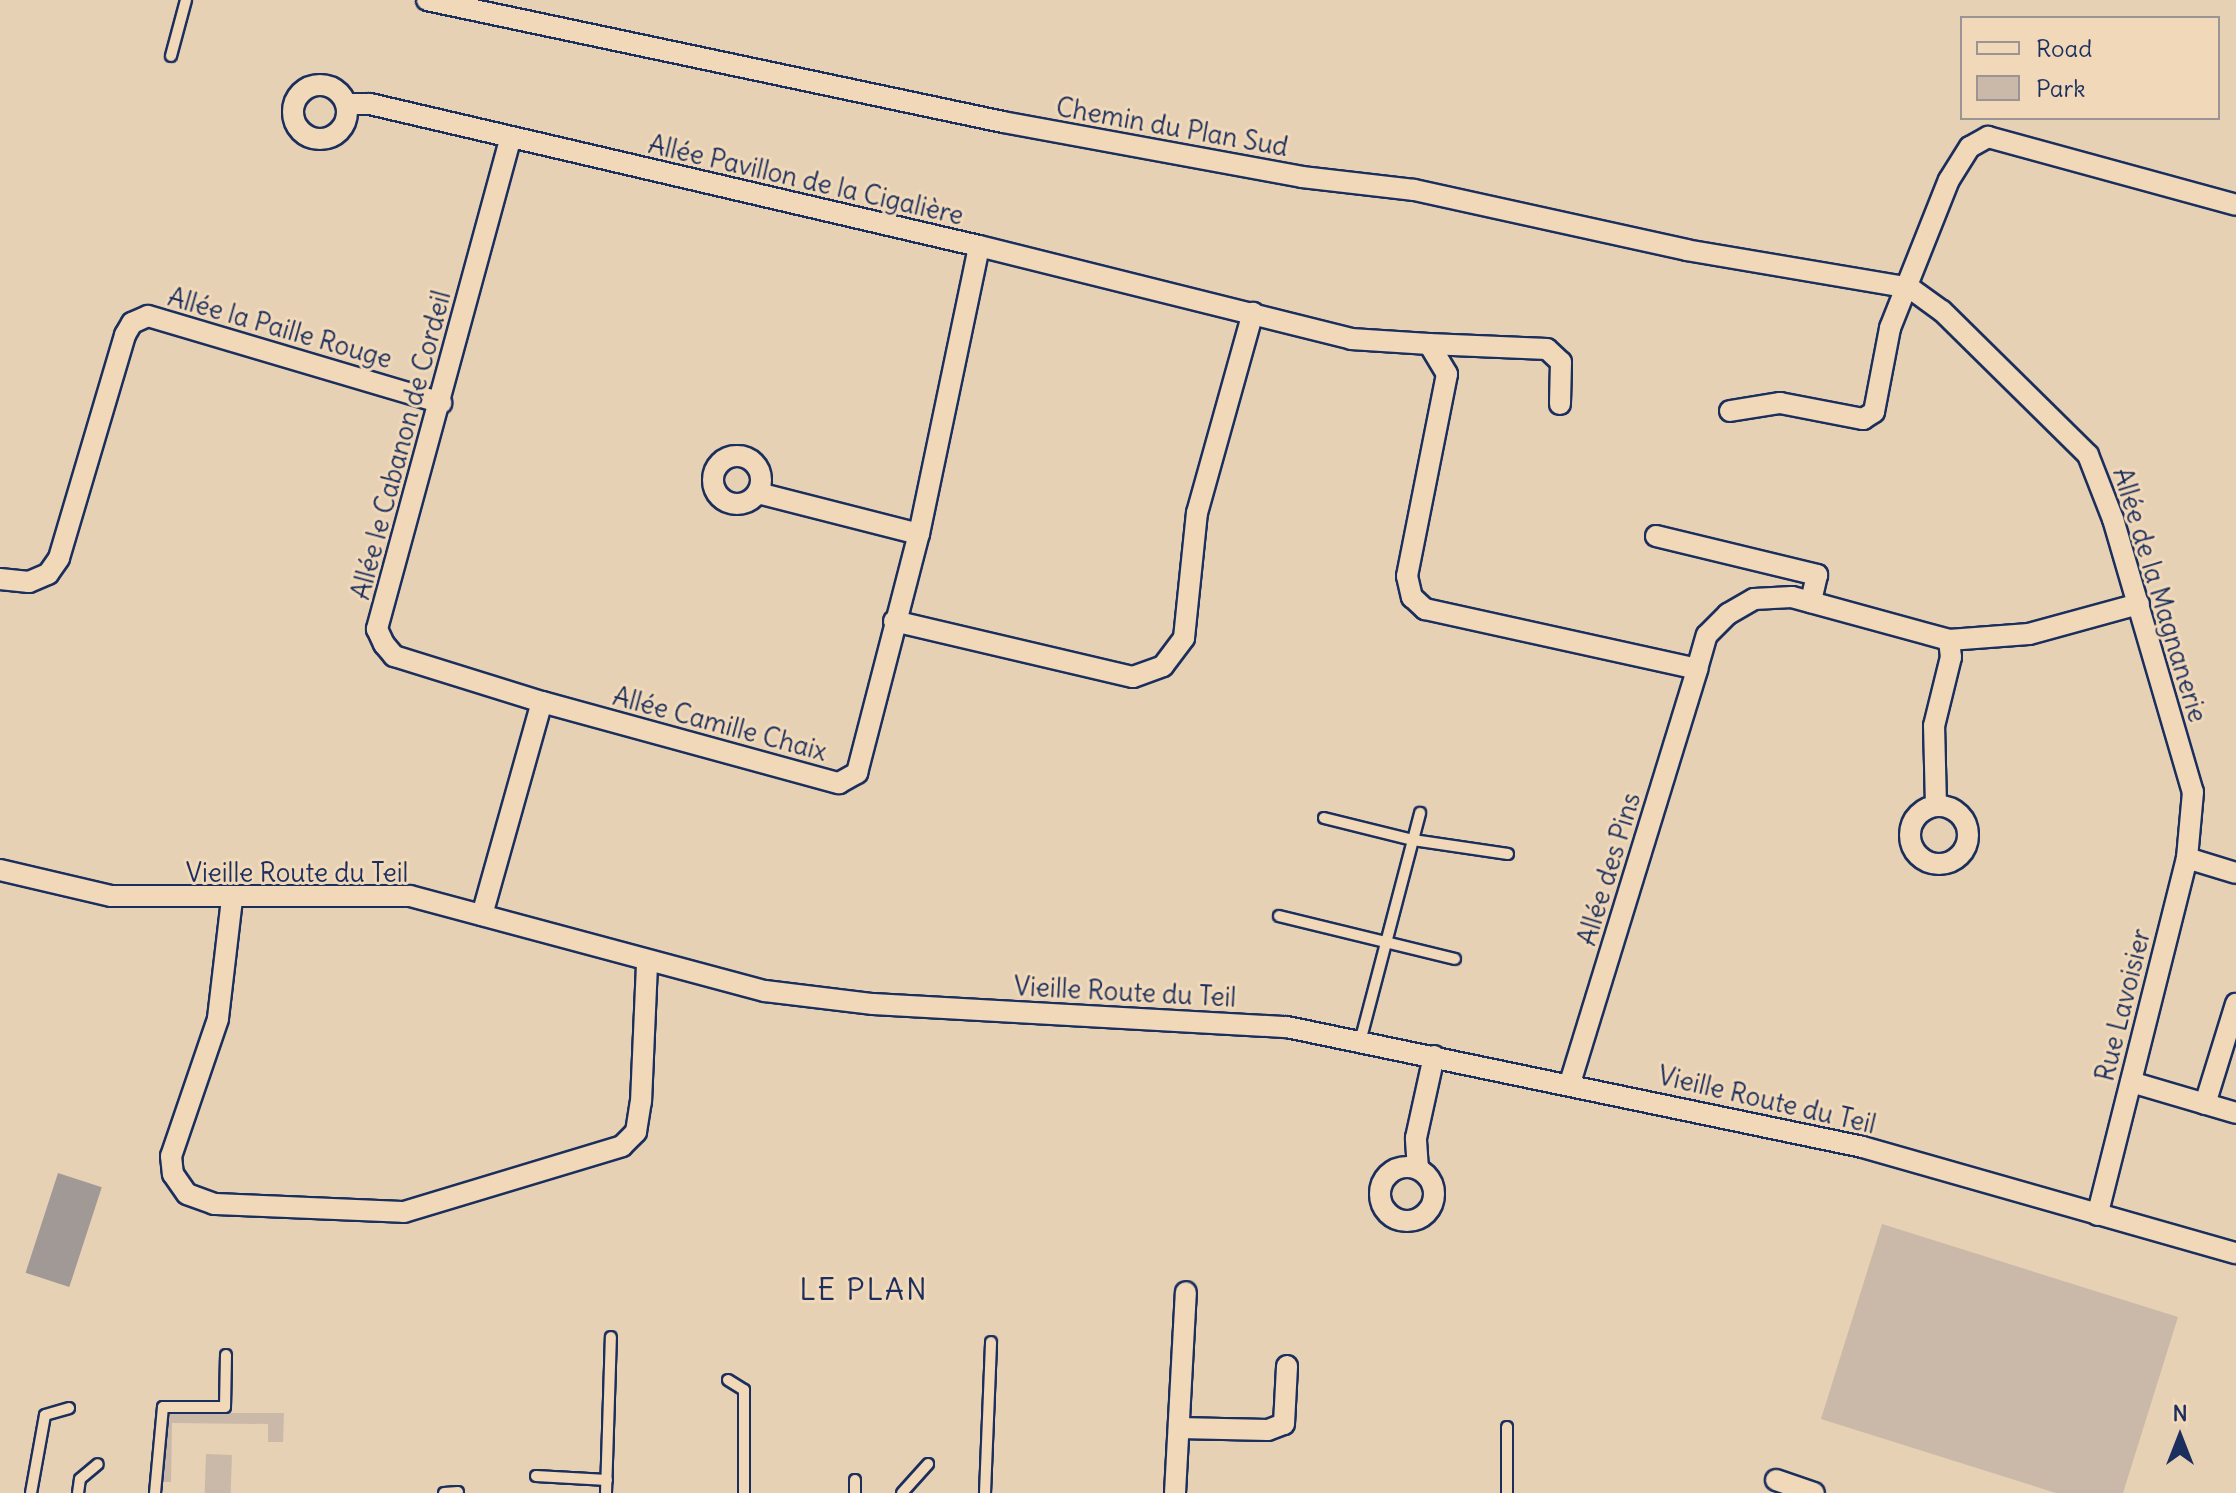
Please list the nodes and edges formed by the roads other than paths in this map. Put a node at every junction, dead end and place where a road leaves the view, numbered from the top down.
1 (186, 0) edge
2 (427, 0) edge
3 (171, 56) dead end
4 (347, 104) dead end
5 (510, 140) junction
6 (2236, 205) edge
7 (979, 246) junction
8 (1910, 288) junction
9 (1942, 311) joint
10 (1253, 313) junction
11 (1429, 344) junction
12 (441, 403) junction
13 (1560, 404) dead end
14 (1730, 411) dead end
15 (758, 493) dead end
16 (919, 534) junction
17 (1656, 536) dead end
18 (0, 579) edge
19 (1811, 602) junction
20 (2139, 604) junction
21 (894, 621) junction
22 (1949, 640) junction
23 (1697, 669) junction
24 (542, 702) junction
25 (1936, 806) dead end
26 (1420, 813) dead end
27 (1324, 818) dead end
28 (1413, 840) junction
29 (1508, 854) dead end
30 (2187, 858) junction
31 (0, 870) edge
32 (2236, 873) edge
33 (232, 899) junction
34 (482, 915) junction
35 (1279, 916) dead end
36 (1386, 941) junction
37 (1455, 959) dead end
38 (647, 962) junction
39 (2236, 1004) edge
40 (1360, 1042) junction
41 (1434, 1056) junction
42 (2131, 1082) junction
43 (1570, 1083) junction
44 (2205, 1104) junction
45 (2236, 1113) edge
46 (1418, 1169) dead end
47 (2097, 1215) junction
48 (2236, 1253) edge
49 (1186, 1292) dead end
50 (611, 1337) dead end
51 (991, 1342) dead end
52 (226, 1355) dead end
53 (1287, 1366) dead end
54 (728, 1380) dead end
55 (69, 1408) dead end
56 (1507, 1427) dead end
57 (1179, 1428) junction
58 (98, 1464) dead end
59 (928, 1464) dead end
60 (536, 1476) dead end
61 (607, 1480) junction
62 (855, 1480) dead end
63 (1776, 1480) dead end
64 (458, 1492) edge
65 (31, 1493) edge
66 (78, 1493) edge
67 (155, 1493) edge
68 (444, 1493) edge
69 (606, 1493) edge
70 (744, 1493) edge
71 (855, 1493) edge
72 (902, 1493) edge
73 (985, 1493) edge
74 (1175, 1493) edge
75 (1507, 1493) edge
76 (1814, 1493) edge

1 - 3 lane
2 - 8 street, Chemin du Plan Sud
4 - 5 street, Allée Pavillon de la Cigalière
5 - 7 street, Allée Pavillon de la Cigalière
5 - 12 street, Allée le Cabanon de Cordeil
6 - 8 street
7 - 10 street, Allée Pavillon de la Cigalière
7 - 16 street, Allée Camille Chaix
8 - 9 street, Chemin du Plan Sud
8 - 14 street
9 - 20 street, Allée de la Magnanerie
10 - 11 street, Allée Pavillon de la Cigalière
10 - 21 street
11 - 13 street, Allée Pavillon de la Cigalière
11 - 23 street
12 - 18 street, Allée la Paille Rouge
12 - 24 street, Allée le Cabanon de Cordeil
15 - 16 street
16 - 21 street, Allée Camille Chaix
17 - 19 street
19 - 22 street, Allée des Pins
19 - 23 street, Allée des Pins
20 - 22 street, Allée des Pins
20 - 30 street, Allée de la Magnanerie
21 - 24 street, Allée Camille Chaix
22 - 25 street
23 - 43 street, Allée des Pins
24 - 34 street
26 - 28 lane
27 - 28 lane
28 - 29 lane
28 - 36 lane
30 - 32 street
30 - 42 street, Rue Lavoisier
31 - 33 street, Vieille Route du Teil
33 - 34 street, Vieille Route du Teil
33 - 38 street
34 - 38 street, Vieille Route du Teil
35 - 36 lane
36 - 37 lane
36 - 40 lane
38 - 40 street, Vieille Route du Teil
39 - 44 street
40 - 41 street, Vieille Route du Teil
41 - 43 street, Vieille Route du Teil
41 - 46 street
42 - 44 street
42 - 47 street, Rue Lavoisier
43 - 47 street, Vieille Route du Teil
44 - 45 street
47 - 48 street, Vieille Route du Teil
49 - 57 street
50 - 61 lane
51 - 73 lane
52 - 67 lane
53 - 57 street
54 - 70 lane
55 - 65 lane
56 - 75 lane
57 - 74 street
58 - 66 lane
59 - 72 lane
60 - 61 lane
61 - 69 lane
62 - 71 lane
63 - 76 street
64 - 68 lane

